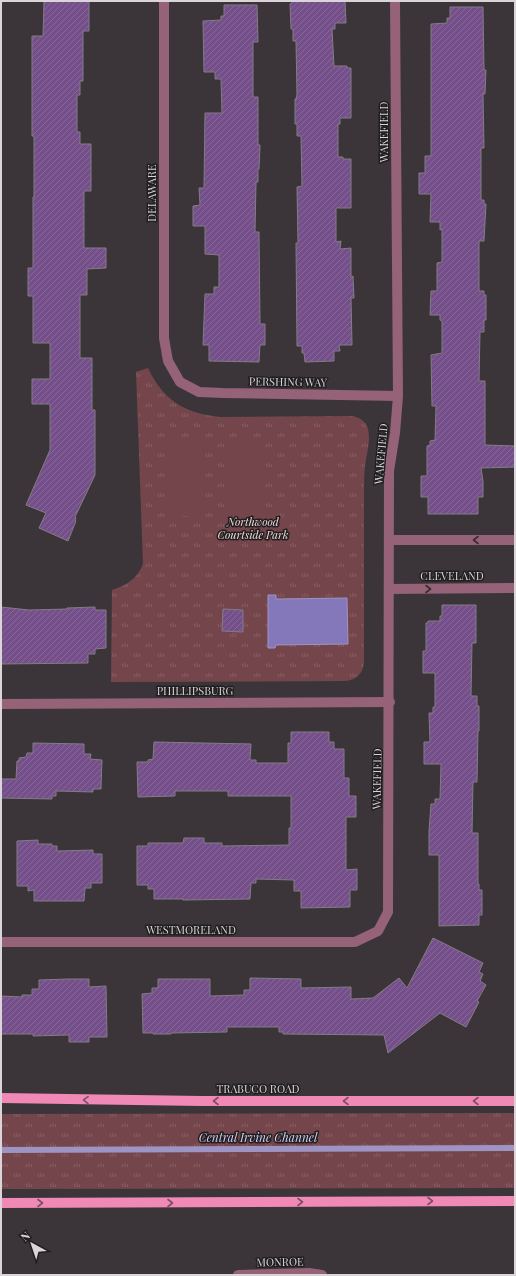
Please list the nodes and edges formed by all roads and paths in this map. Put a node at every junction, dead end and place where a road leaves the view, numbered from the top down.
1 (164, 1) edge
2 (395, 1) edge
3 (180, 382) joint
4 (398, 396) junction
5 (390, 540) junction
6 (515, 540) edge
7 (515, 588) edge
8 (389, 589) junction
9 (390, 702) junction
10 (1, 704) edge
11 (378, 931) joint
12 (1, 942) edge
13 (1, 1098) edge
14 (515, 1101) edge
15 (515, 1201) edge
16 (1, 1203) edge
17 (238, 1275) edge
18 (322, 1275) edge

1 - 3 street, DELAWARE
2 - 4 street, WAKEFIELD
3 - 4 street, PERSHING WAY
4 - 5 street, WAKEFIELD
6 -> 5 street
5 - 8 street, WAKEFIELD
8 -> 7 street, CLEVELAND
8 - 9 street, WAKEFIELD
9 - 10 street, PHILLIPSBURG
9 - 11 street, WAKEFIELD
11 - 12 street, WESTMORELAND
14 -> 13 main road, TRABUCO ROAD
16 -> 15 main road
17 - 18 street, MONROE

